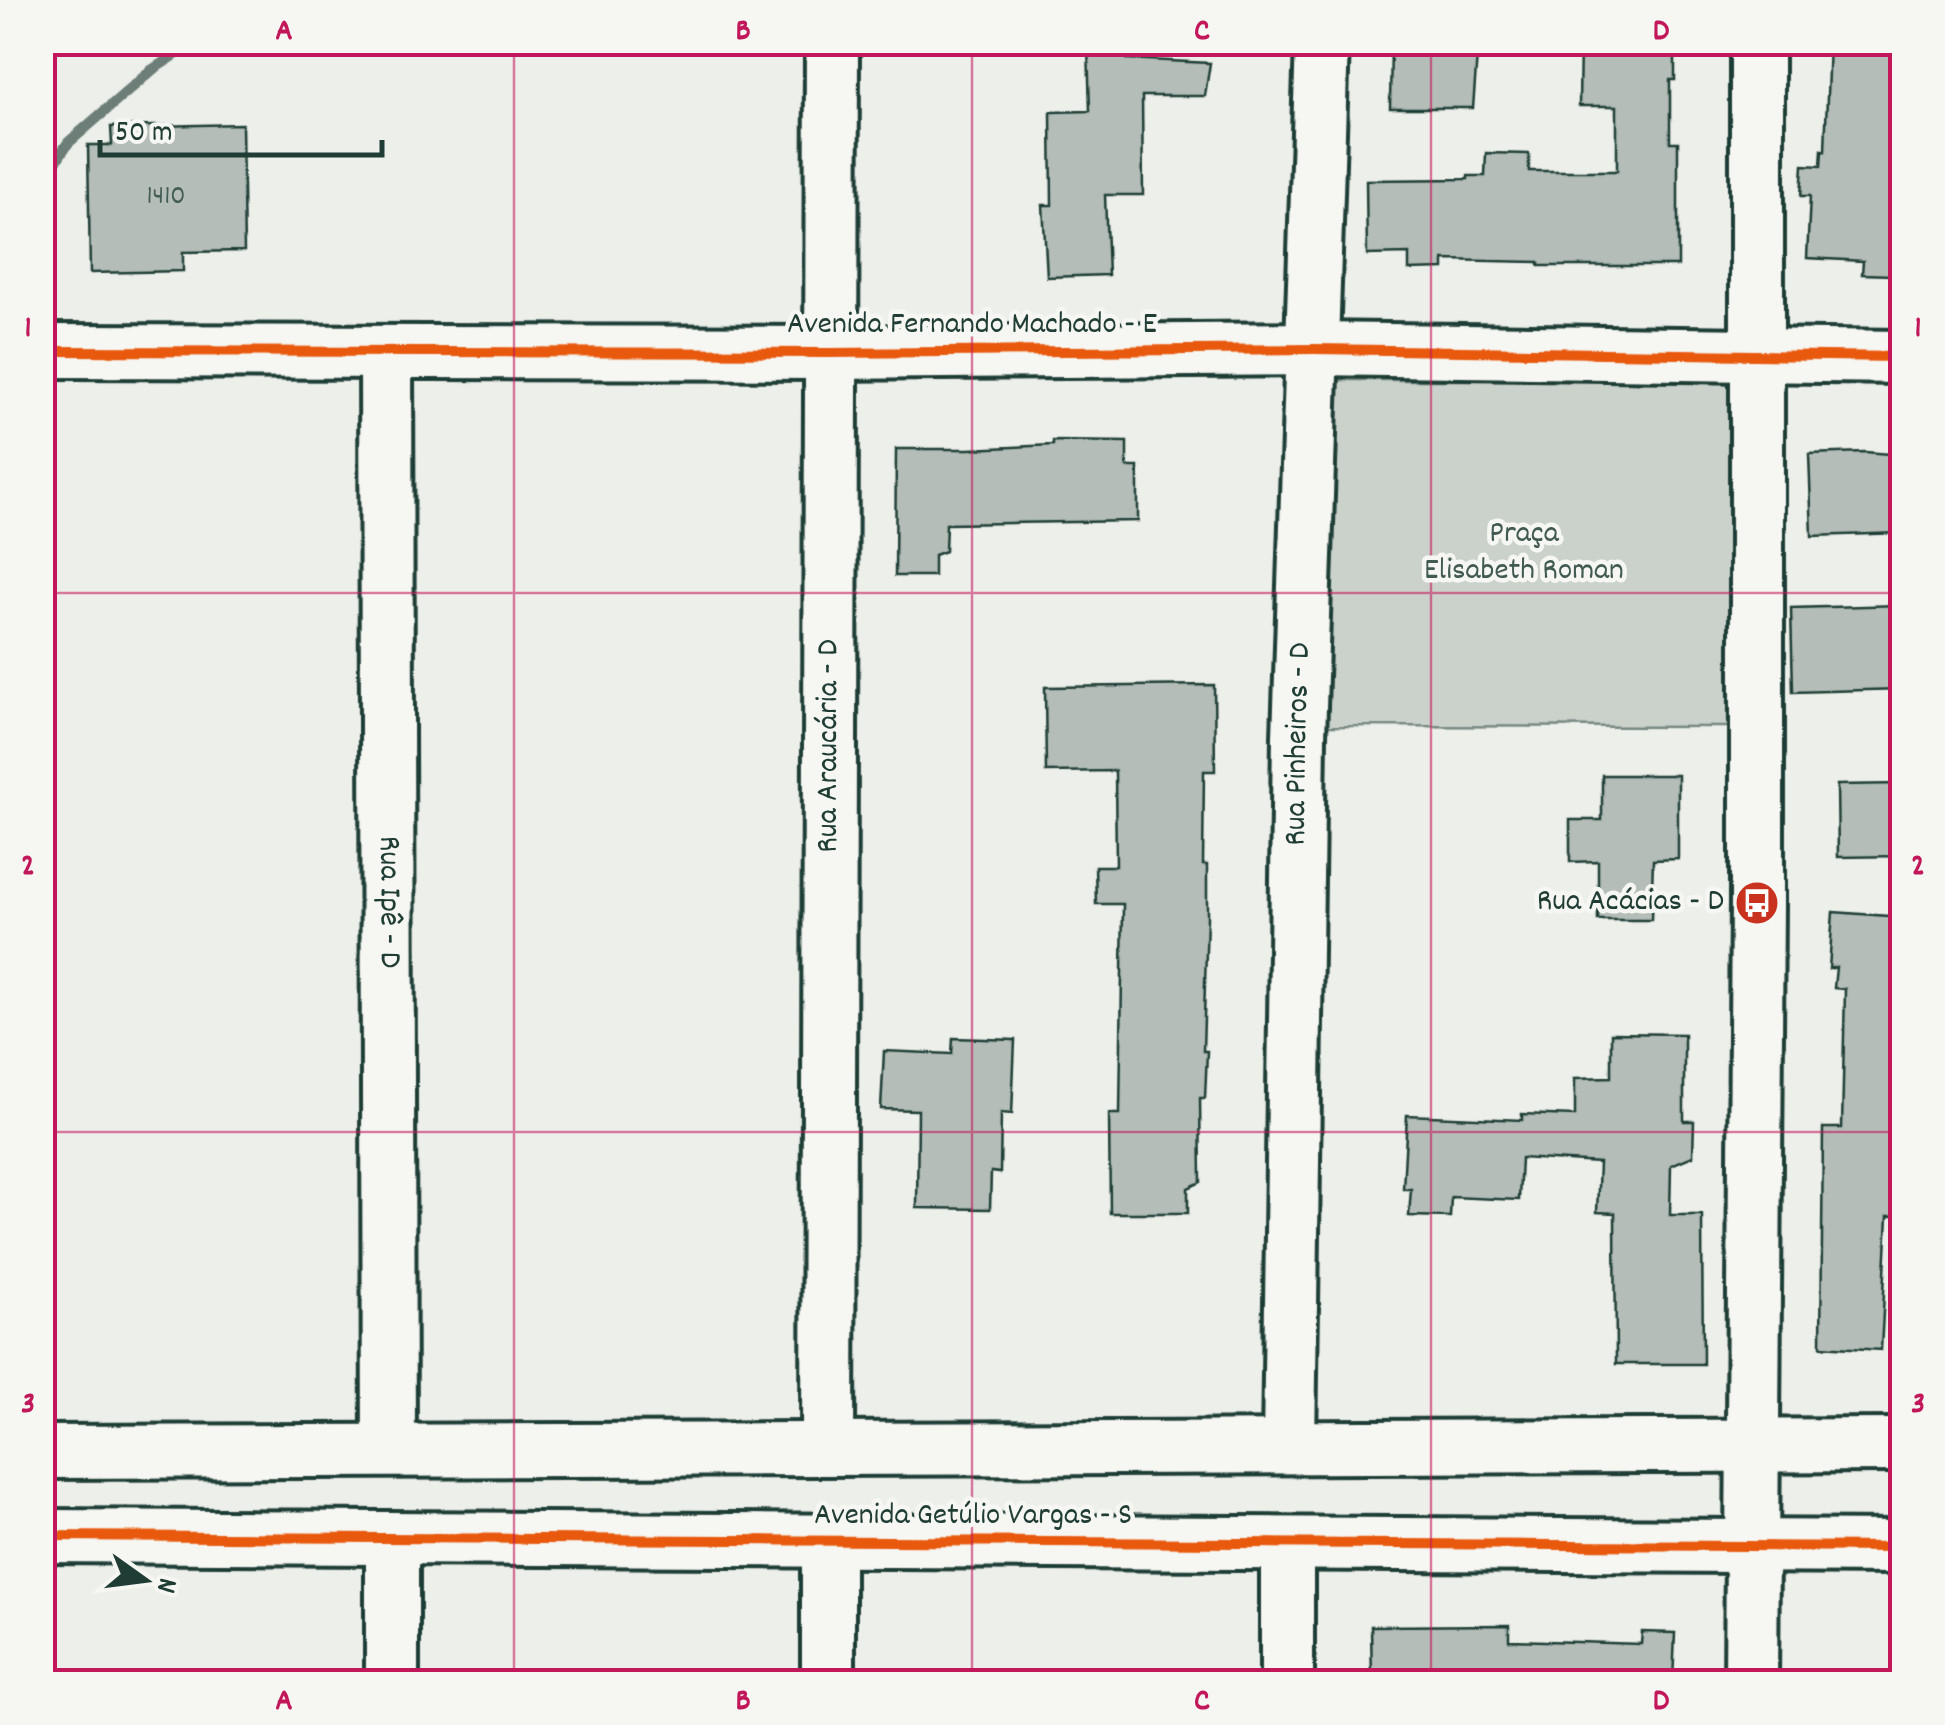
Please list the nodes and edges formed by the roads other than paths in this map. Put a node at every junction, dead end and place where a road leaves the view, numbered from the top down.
1 (832, 42) edge
2 (1322, 42) edge
3 (1757, 42) edge
4 (1314, 349) junction
5 (42, 352) edge
6 (386, 352) junction
7 (830, 353) junction
8 (1756, 354) junction
9 (1902, 357) edge
10 (1751, 1444) junction
11 (1902, 1444) edge
12 (1289, 1446) junction
13 (828, 1448) junction
14 (389, 1450) junction
15 (42, 1452) edge
16 (42, 1536) edge
17 (392, 1538) junction
18 (828, 1541) junction
19 (1288, 1544) junction
20 (1902, 1547) edge
21 (1750, 1548) junction
22 (392, 1682) edge
23 (828, 1682) edge
24 (1287, 1682) edge
25 (1751, 1682) edge

1 - 7 street, Rua Araucária - D
2 - 4 street, Rua Pinheiros - D
3 - 8 street
4 - 7 street, Avenida Fernando Machado - E
4 - 8 street, Avenida Fernando Machado - E
4 - 12 street, Rua Pinheiros - D
5 - 6 street, Avenida Fernando Machado - E
6 - 7 street, Avenida Fernando Machado - E
6 - 14 street, Rua Ipê - D
7 - 13 street, Rua Araucária - D
8 - 9 street, Avenida Fernando Machado - E
8 - 10 street
10 - 11 street
10 - 12 street
10 - 21 street
12 - 13 street
13 - 14 street
14 - 15 street
16 - 17 street, Avenida Getúlio Vargas - S
17 - 18 street, Avenida Getúlio Vargas - S
17 - 22 street
18 - 19 street, Avenida Getúlio Vargas - S
18 - 23 street
19 - 21 street, Avenida Getúlio Vargas - S
19 - 24 street
20 - 21 street, Avenida Getúlio Vargas - S
21 - 25 street

